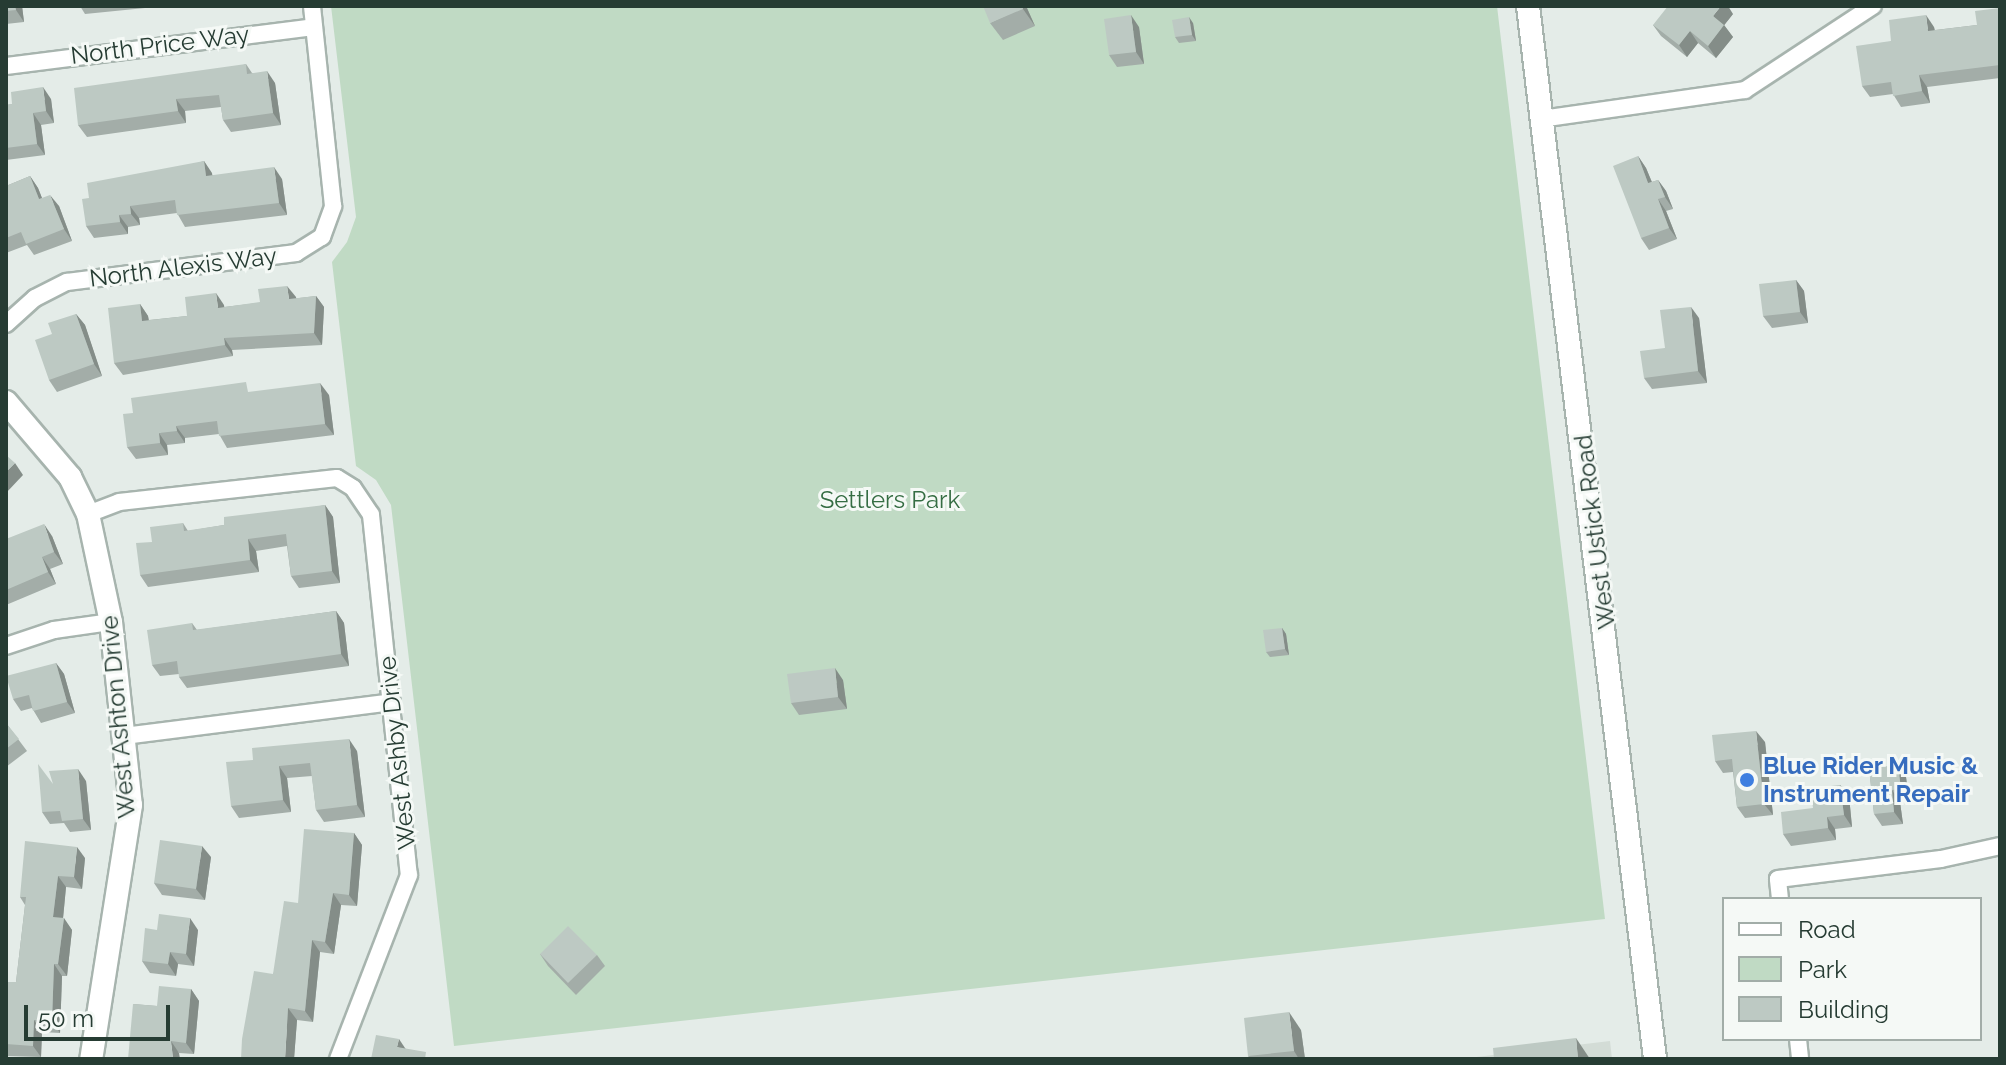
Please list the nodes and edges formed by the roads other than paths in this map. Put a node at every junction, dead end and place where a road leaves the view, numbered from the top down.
1 (312, 6) edge
2 (1528, 6) edge
3 (1873, 6) edge
4 (314, 27) junction
5 (6, 66) edge
6 (1541, 119) junction
7 (6, 324) edge
8 (6, 402) edge
9 (88, 514) junction
10 (111, 622) junction
11 (6, 646) edge
12 (392, 702) junction
13 (124, 736) junction
14 (2000, 846) edge
15 (1780, 897) edge
16 (91, 1059) edge
17 (338, 1059) edge
18 (1655, 1059) edge

1 - 4 street
2 - 6 main road, West Ustick Road
3 - 6 street
4 - 5 street, North Price Way
4 - 7 street, North Alexis Way
6 - 18 main road, West Ustick Road
8 - 9 main road, West Ashton Drive
9 - 10 main road, West Ashton Drive
9 - 12 street, West Ashby Drive
10 - 11 street
10 - 13 main road, West Ashton Drive
12 - 13 street
12 - 17 street, West Ashby Drive
13 - 16 main road, West Ashton Drive
14 - 15 street

